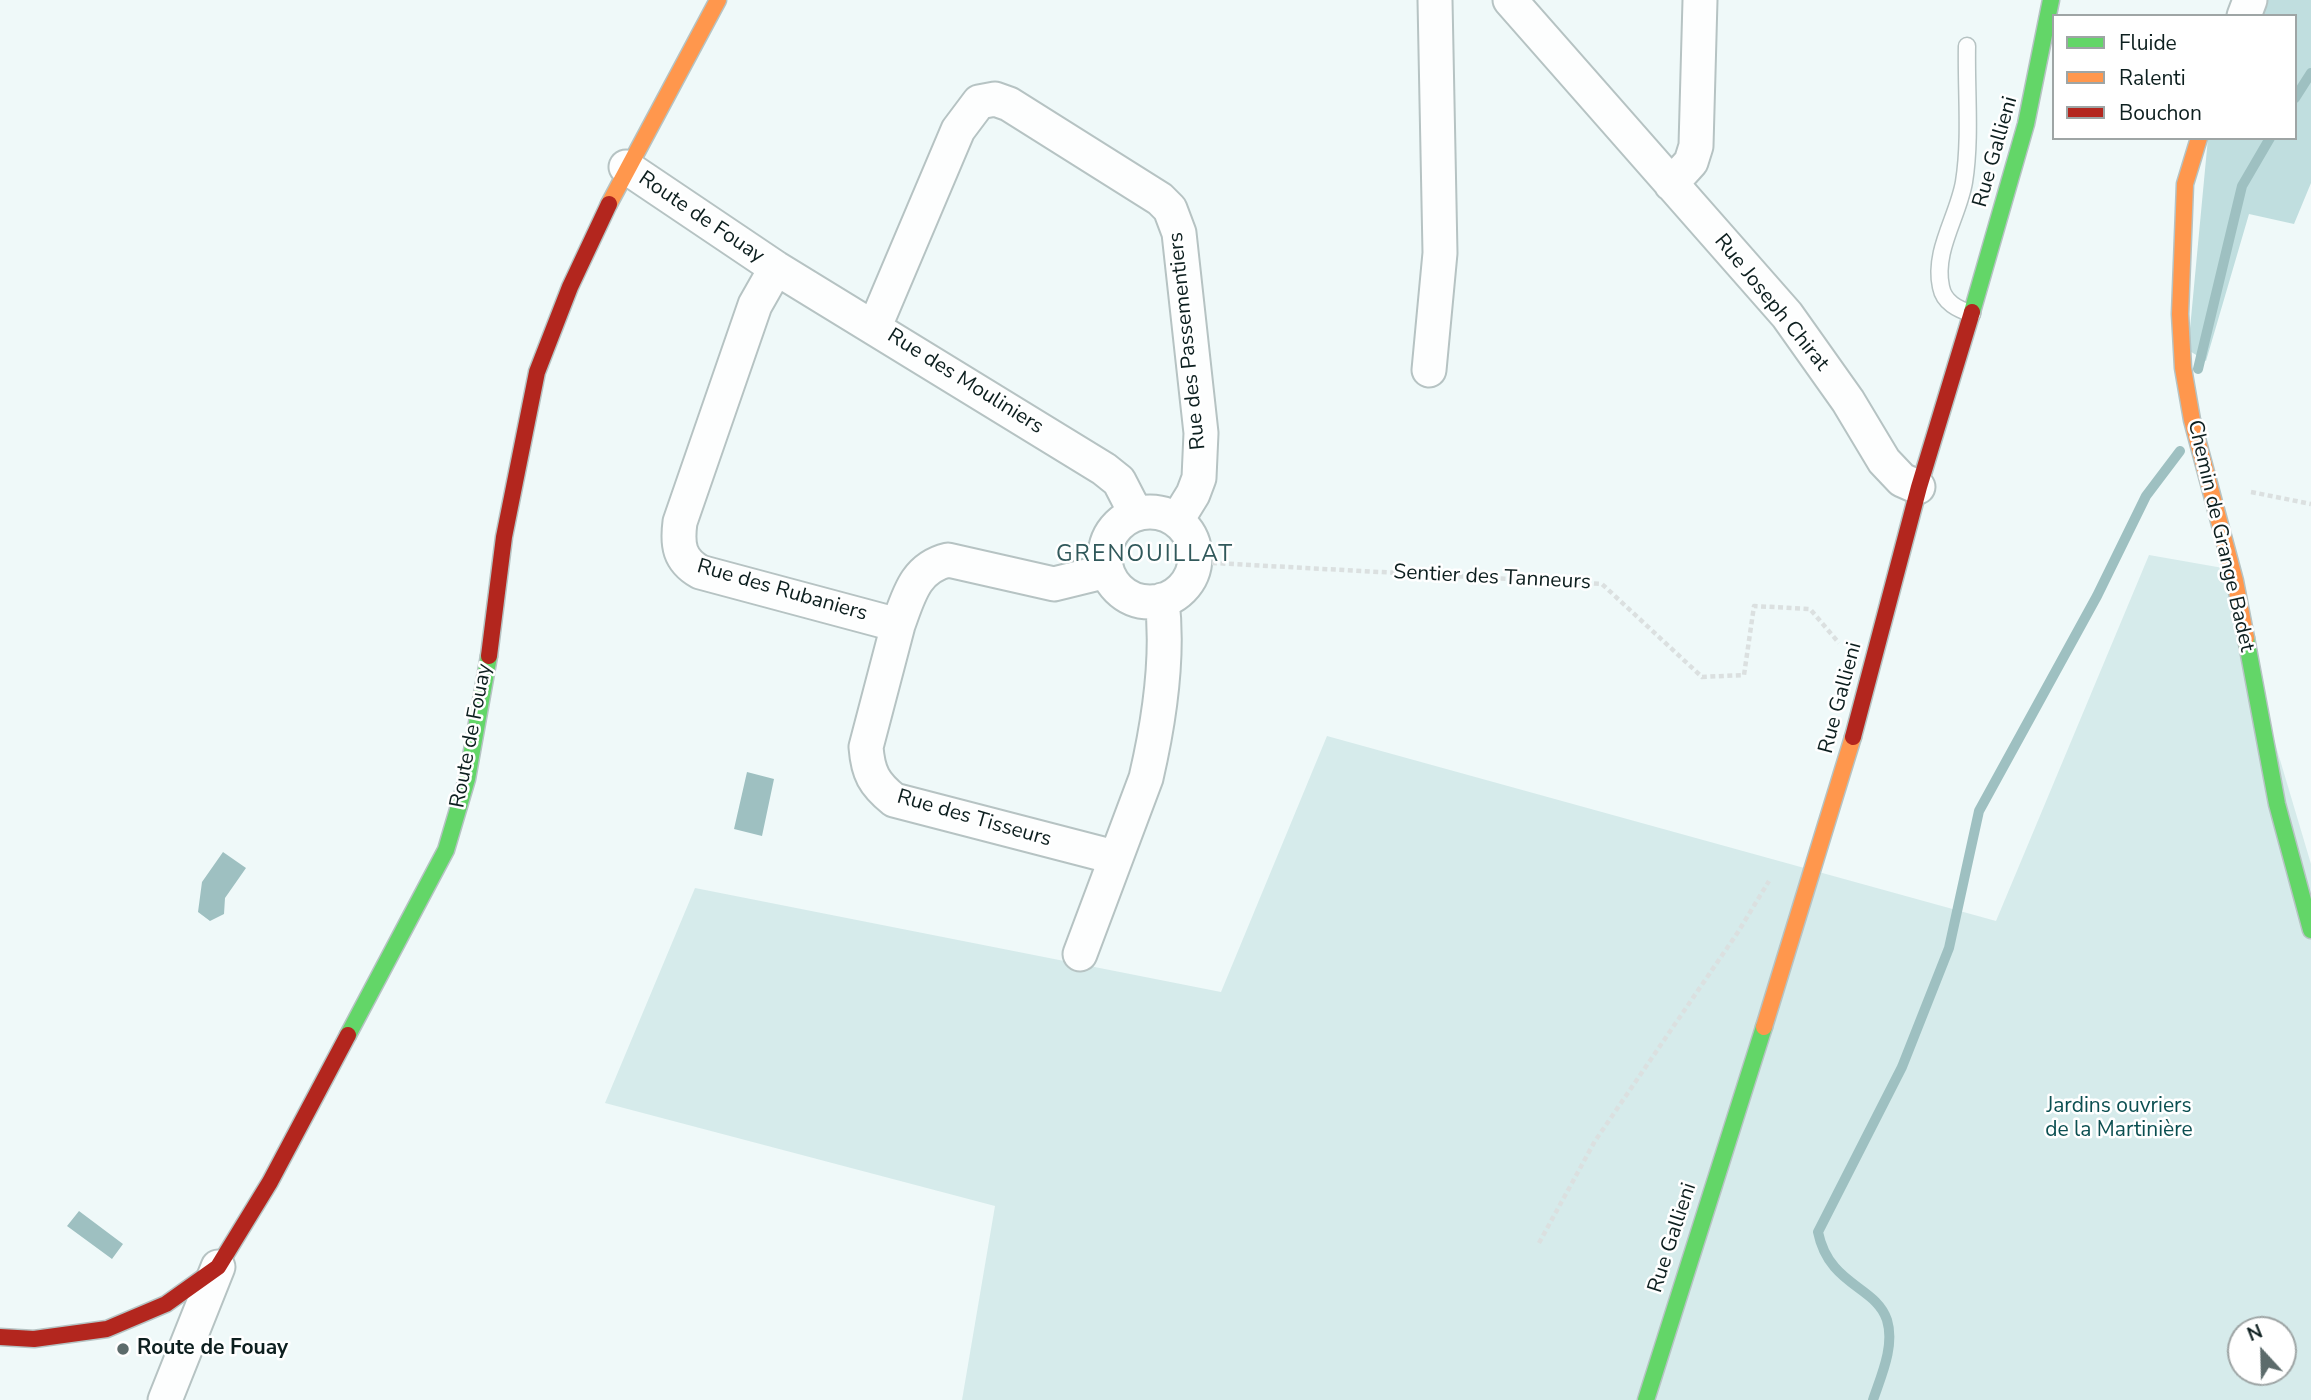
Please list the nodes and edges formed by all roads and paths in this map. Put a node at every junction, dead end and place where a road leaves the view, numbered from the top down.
1 (718, 0) edge
2 (1436, 0) edge
3 (1510, 0) edge
4 (1700, 0) edge
5 (2051, 0) edge
6 (1967, 46) dead end
7 (2198, 140) edge
8 (626, 167) junction
9 (1671, 184) junction
10 (776, 268) junction
11 (1972, 315) junction
12 (875, 326) junction
13 (1429, 370) dead end
14 (2209, 483) junction
15 (1919, 487) junction
16 (2311, 504) edge
17 (1136, 514) junction
18 (1177, 520) junction
19 (1195, 562) junction
20 (1107, 571) junction
21 (1162, 600) junction
22 (898, 625) junction
23 (1869, 678) junction
24 (1114, 857) junction
25 (1773, 874) dead end
26 (2311, 930) edge
27 (1080, 954) dead end
28 (1538, 1243) dead end
29 (218, 1267) junction
30 (0, 1337) edge
31 (165, 1400) edge
32 (1646, 1400) edge

1 - 8 street, Route de Fouay
2 - 13 street
3 - 9 street, Rue Joseph Chirat
4 - 9 street
5 - 11 street, Rue Gallieni
6 - 11 lane
7 - 14 street, Chemin de Grange Badet
8 - 10 street, Route de Fouay
8 - 29 street, Route de Fouay
9 - 15 street, Rue Joseph Chirat
10 - 12 street, Rue des Mouliniers
10 - 22 street, Rue des Rubaniers
11 - 15 street, Rue Gallieni
12 - 17 street, Rue des Mouliniers
12 - 18 street, Rue des Passementiers
14 - 16 path
14 - 26 street, Chemin de Grange Badet
15 - 23 street, Rue Gallieni
17 - 18 street
17 - 20 street
18 - 19 street
19 - 21 street
19 - 23 path, Sentier des Tanneurs
20 - 21 street
20 - 22 street
21 - 24 street
22 - 24 street, Rue des Tisseurs
23 - 32 street, Rue Gallieni
24 - 27 street
25 - 28 path
29 - 30 street, Route de Fouay
29 - 31 street, Route de Fouay

